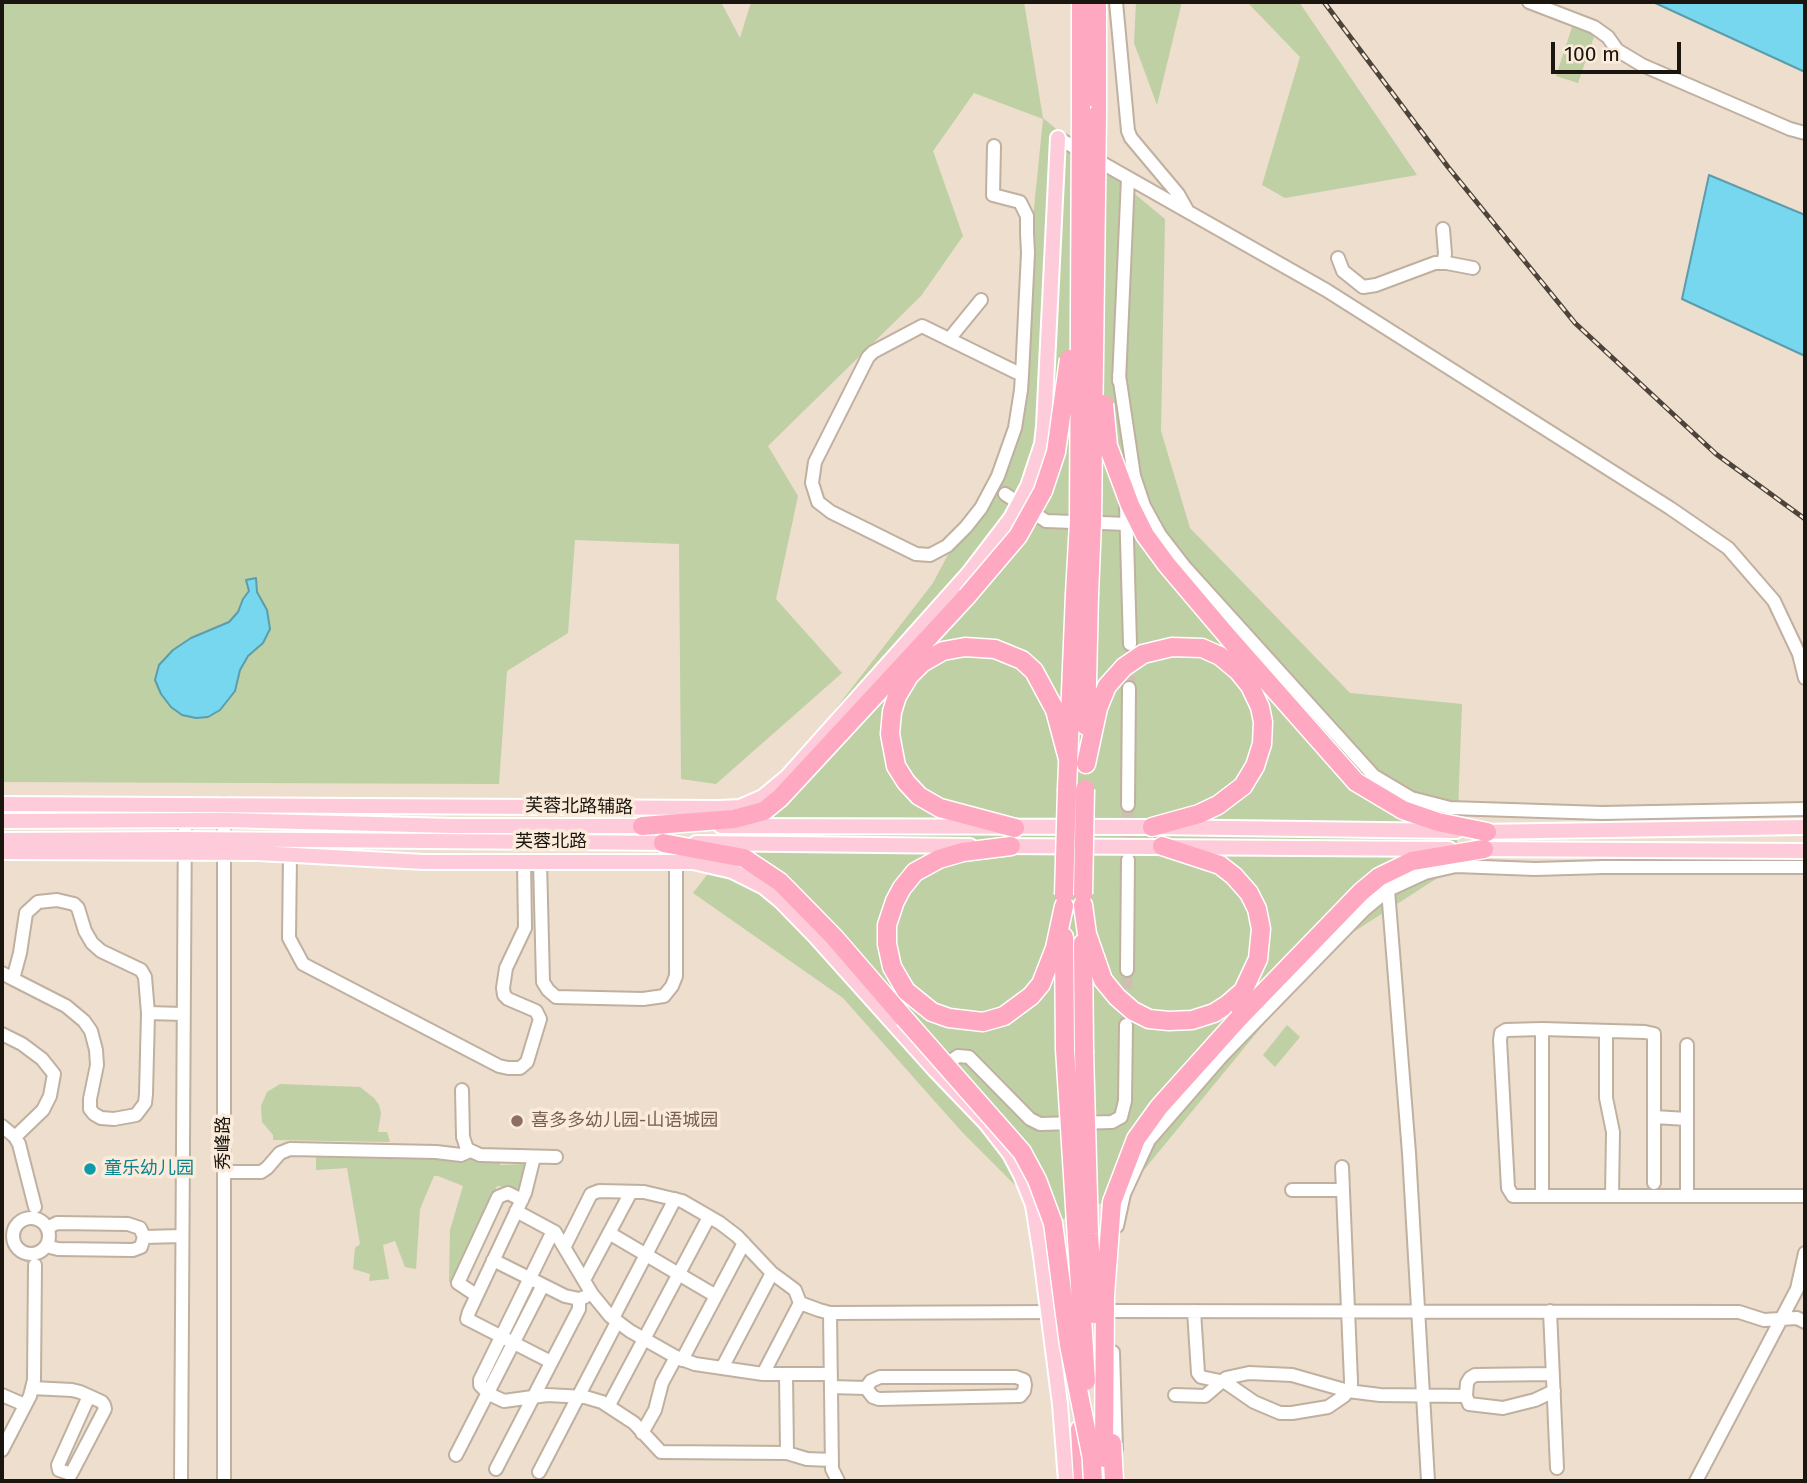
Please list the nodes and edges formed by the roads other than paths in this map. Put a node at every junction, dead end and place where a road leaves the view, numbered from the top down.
1 (1081, 2) edge
2 (1097, 2) edge
3 (1116, 2) edge
4 (1529, 2) edge
5 (1089, 111) junction
6 (1805, 133) edge
7 (1058, 138) joint
8 (994, 146) dead end
9 (1128, 178) junction
10 (1187, 211) junction
11 (1443, 229) dead end
12 (1338, 258) dead end
13 (1443, 263) junction
14 (1473, 268) dead end
15 (1363, 288) junction
16 (1078, 293) junction
17 (981, 300) dead end
18 (1352, 306) junction
19 (1096, 320) junction
20 (950, 338) junction
21 (1022, 375) junction
22 (1119, 375) junction
23 (998, 478) junction
24 (1005, 494) junction
25 (987, 496) junction
26 (1020, 503) junction
27 (1128, 524) junction
28 (1082, 594) junction
29 (1130, 644) tunnel mouth
30 (1805, 678) edge
31 (1129, 688) tunnel mouth
32 (1068, 759) junction
33 (1086, 764) junction
34 (1076, 789) junction
35 (2, 804) edge
36 (185, 804) junction
37 (224, 804) junction
38 (1128, 805) tunnel mouth
39 (1805, 809) edge
40 (185, 820) junction
41 (225, 820) junction
42 (2, 821) edge
43 (642, 826) junction
44 (1152, 827) junction
45 (1805, 827) edge
46 (1015, 828) junction
47 (2, 840) edge
48 (1485, 840) junction
49 (663, 843) junction
50 (185, 846) junction
51 (225, 846) junction
52 (1011, 846) junction
53 (1162, 846) junction
54 (1805, 851) edge
55 (2, 852) edge
56 (290, 855) junction
57 (1128, 860) tunnel mouth
58 (523, 861) junction
59 (540, 861) junction
60 (676, 862) junction
61 (1805, 867) edge
62 (1388, 890) junction
63 (1064, 900) junction
64 (1083, 900) junction
65 (1127, 970) tunnel mouth
66 (7, 976) edge
67 (148, 1013) junction
68 (183, 1014) junction
69 (1126, 1025) tunnel mouth
70 (1542, 1029) junction
71 (1606, 1032) junction
72 (2, 1034) edge
73 (1687, 1045) dead end
74 (936, 1071) junction
75 (462, 1090) dead end
76 (1121, 1117) junction
77 (1654, 1118) junction
78 (1687, 1119) junction
79 (2, 1126) edge
80 (15, 1137) junction
81 (1149, 1140) junction
82 (470, 1151) junction
83 (534, 1157) junction
84 (556, 1157) dead end
85 (1342, 1167) dead end
86 (224, 1172) junction
87 (1654, 1183) dead end
88 (1292, 1190) dead end
89 (1343, 1190) junction
90 (631, 1192) junction
91 (1542, 1196) junction
92 (1612, 1196) junction
93 (1687, 1196) junction
94 (1805, 1196) edge
95 (675, 1199) junction
96 (519, 1205) junction
97 (709, 1217) junction
98 (37, 1219) junction
99 (553, 1231) junction
100 (609, 1233) junction
101 (182, 1236) junction
102 (144, 1237) junction
103 (744, 1243) junction
104 (565, 1246) junction
105 (1805, 1253) edge
106 (37, 1254) junction
107 (646, 1255) junction
108 (493, 1260) junction
109 (678, 1273) junction
110 (772, 1273) junction
111 (529, 1278) junction
112 (1802, 1278) edge
113 (584, 1280) junction
114 (543, 1285) junction
115 (476, 1295) junction
116 (586, 1296) junction
117 (716, 1296) junction
118 (800, 1303) junction
119 (1108, 1303) junction
120 (1194, 1311) junction
121 (1420, 1311) junction
122 (1550, 1311) junction
123 (1049, 1312) junction
124 (1348, 1312) junction
125 (830, 1313) junction
126 (1803, 1319) edge
127 (615, 1320) junction
128 (1780, 1320) junction
129 (501, 1337) junction
130 (643, 1339) junction
131 (514, 1343) junction
132 (1069, 1345) junction
133 (679, 1358) junction
134 (551, 1362) junction
135 (722, 1368) junction
136 (764, 1374) junction
137 (786, 1374) junction
138 (1553, 1374) junction
139 (831, 1380) junction
140 (1221, 1381) junction
141 (32, 1388) junction
142 (866, 1388) junction
143 (1349, 1391) junction
144 (1554, 1391) junction
145 (489, 1394) junction
146 (2, 1395) edge
147 (534, 1395) junction
148 (1175, 1395) dead end
149 (89, 1396) junction
150 (579, 1396) junction
151 (1466, 1396) junction
152 (1424, 1397) junction
153 (25, 1405) junction
154 (609, 1405) junction
155 (642, 1433) junction
156 (2, 1450) edge
157 (787, 1453) junction
158 (456, 1455) dead end
159 (1098, 1458) junction
160 (832, 1461) junction
161 (1557, 1468) dead end
162 (496, 1469) dead end
163 (539, 1472) dead end
164 (181, 1481) edge
165 (224, 1481) edge
166 (838, 1481) edge
167 (1066, 1481) edge
168 (1083, 1481) edge
169 (1093, 1481) edge
170 (1105, 1481) edge
171 (1116, 1481) edge
172 (1428, 1481) edge
173 (1696, 1481) edge

1 - 5 highway
2 - 5 highway
3 - 10 street
4 - 6 street
5 - 16 highway, bridge
5 - 19 highway, bridge
7 - 9 street
7 - 26 main road, 芙蓉北路辅路
8 - 21 street
9 - 10 street
9 - 22 street
10 - 18 street
11 - 13 street
12 - 15 street
13 - 14 street
13 - 15 street
15 - 18 street
16 - 28 highway, bridge
16 - 43 highway, bridge
17 - 20 street
18 - 30 street
19 - 28 highway, bridge
19 - 48 highway, bridge
20 - 21 street
20 - 25 street
21 - 23 street
22 - 27 street
22 - 39 street
23 - 24 street
23 - 25 street
24 - 25 street
24 - 26 street
26 - 27 street
26 - 37 main road, 芙蓉北路辅路
27 - 29 street
28 - 32 highway
28 - 33 highway
31 - 38 street
32 - 34 highway
32 - 46 highway
33 - 34 highway
33 - 44 highway
34 - 63 highway, bridge
34 - 64 highway, bridge
35 - 36 main road, 芙蓉北路辅路
36 - 37 main road, 芙蓉北路辅路
36 - 40 street
37 - 41 street, 秀峰路
40 - 41 main road, 芙蓉北路
40 - 42 main road, 芙蓉北路
40 - 50 street
41 - 43 main road, 芙蓉北路
41 - 51 street, 秀峰路
43 - 46 main road, 芙蓉北路
44 - 46 main road, 芙蓉北路
44 - 48 main road, 芙蓉北路
45 - 48 main road
47 - 50 main road, 芙蓉北路
48 - 53 main road, 芙蓉北路
48 - 54 main road
48 - 119 highway, bridge
49 - 51 main road, 芙蓉北路
49 - 52 main road, 芙蓉北路
49 - 132 highway, bridge
50 - 51 main road, 芙蓉北路
50 - 55 main road
50 - 68 street
51 - 56 main road
51 - 86 street, 秀峰路
52 - 53 main road, 芙蓉北路
52 - 63 highway
53 - 64 highway
56 - 58 main road
56 - 58 street
57 - 65 street
58 - 59 main road
59 - 60 main road
59 - 60 street
60 - 74 main road
61 - 62 street
62 - 81 street
62 - 121 street
63 - 159 highway, bridge
64 - 159 highway, bridge
66 - 67 street
66 - 67 street
67 - 68 street
68 - 101 street
69 - 76 street
70 - 71 street
70 - 91 street
70 - 91 street
71 - 77 street
71 - 92 street
72 - 80 street
73 - 78 street
74 - 76 street
74 - 123 main road
75 - 82 street
76 - 81 street
77 - 78 street
77 - 87 street
78 - 93 street
79 - 80 street
80 - 98 street
81 - 119 street
82 - 83 street
82 - 86 street
83 - 84 street
83 - 96 street
85 - 89 street
86 - 165 street, 秀峰路
88 - 89 street
89 - 124 street
90 - 95 street
90 - 100 street
90 - 104 street
91 - 92 street
92 - 93 street
93 - 94 street
95 - 97 street
95 - 107 street
96 - 99 street
96 - 108 street
96 - 115 street
97 - 103 street
97 - 109 street
98 - 102 street
98 - 106 street
98 - 106 street
99 - 104 street
99 - 111 street
100 - 107 street
100 - 113 street
101 - 102 street
101 - 164 street
102 - 106 street
103 - 110 street
103 - 117 street
104 - 113 street
105 - 112 street
106 - 141 street
107 - 109 street
107 - 127 street
108 - 111 street
108 - 115 street
109 - 117 street
109 - 130 street
110 - 118 street
110 - 135 street
111 - 114 street
111 - 129 street
112 - 128 street
113 - 116 street
114 - 116 street
114 - 131 street
115 - 129 street
116 - 127 street
116 - 134 street
117 - 133 street
118 - 125 street
118 - 136 street
119 - 120 street
119 - 123 street
119 - 159 highway, bridge
119 - 171 highway, bridge
120 - 124 street
120 - 140 street
121 - 122 street
121 - 124 street
121 - 152 street
122 - 128 street
122 - 138 street
123 - 125 street
123 - 167 main road
124 - 143 street
125 - 139 street
126 - 128 street
127 - 130 street
127 - 150 street
128 - 173 street
129 - 131 street
129 - 145 street
130 - 133 street
130 - 154 street
131 - 134 street
131 - 145 street
132 - 159 highway, bridge
132 - 168 highway, bridge
133 - 135 street
133 - 155 street
134 - 147 street
135 - 136 street
136 - 137 street
137 - 139 street
137 - 157 street
138 - 144 street
138 - 151 street
139 - 142 street
139 - 160 street
140 - 143 street
140 - 143 street
140 - 148 street
141 - 149 street
141 - 153 street
142 - 142 street
143 - 152 street
144 - 151 street
144 - 161 street
145 - 147 street
145 - 158 street
146 - 153 street
147 - 150 street
147 - 162 street
149 - 149 street
150 - 154 street
150 - 163 street
151 - 152 street
152 - 172 street
153 - 156 street
154 - 155 street
155 - 157 street
157 - 160 street
159 - 169 highway, bridge
159 - 170 highway
160 - 166 street

